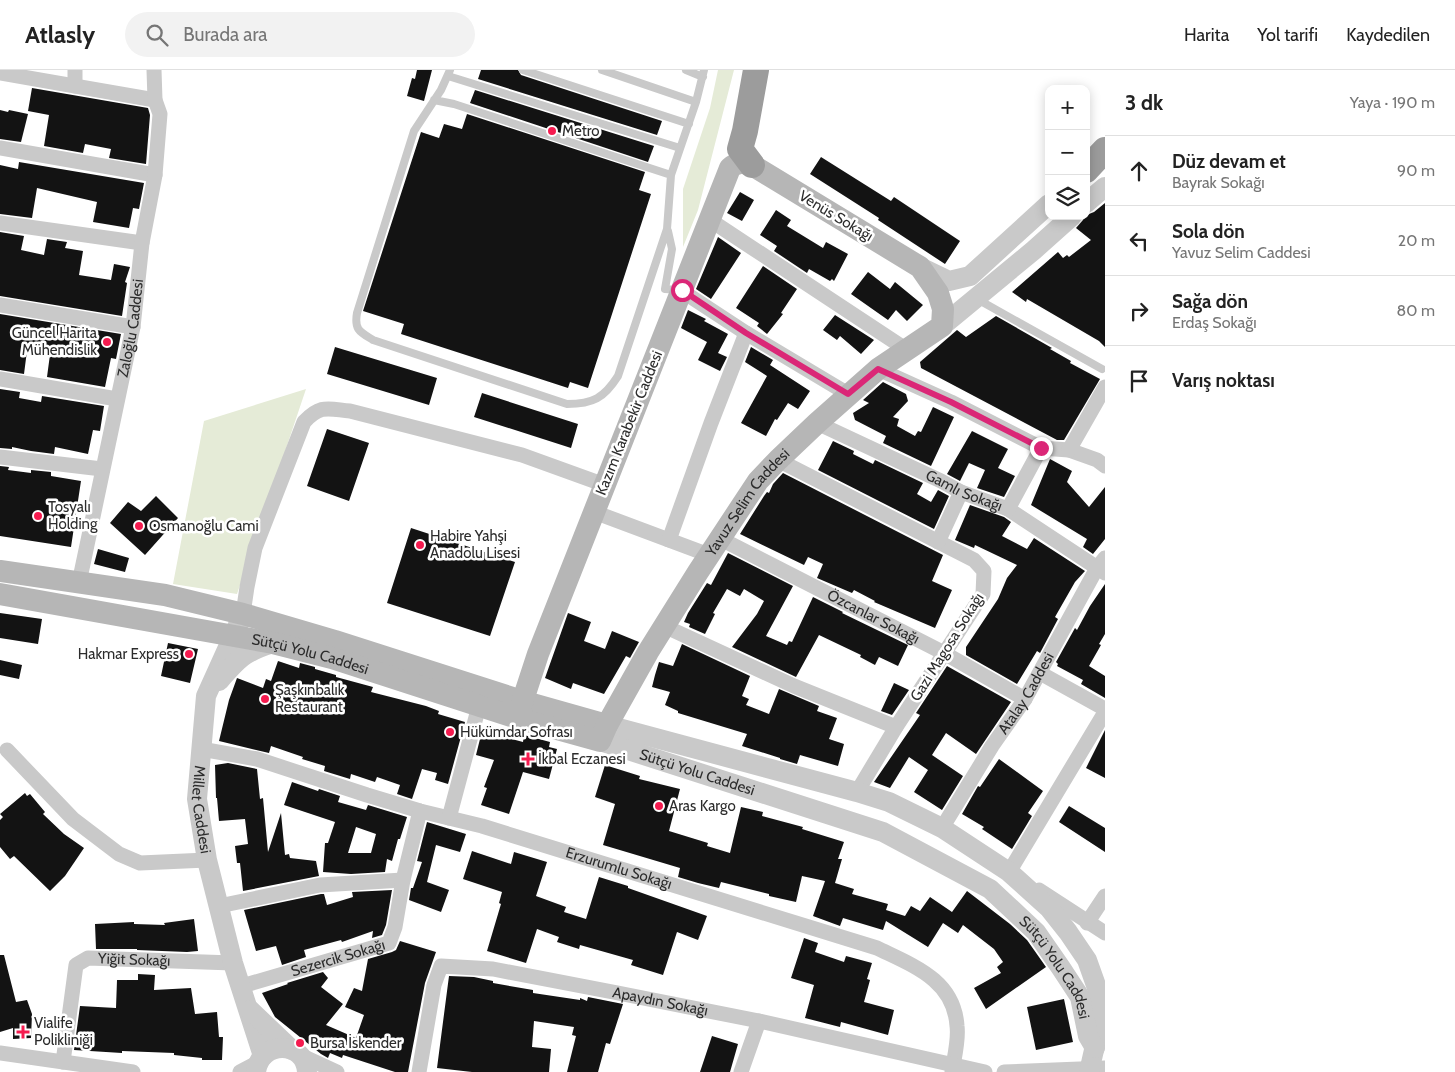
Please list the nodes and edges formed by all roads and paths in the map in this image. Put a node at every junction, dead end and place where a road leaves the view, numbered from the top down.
1 (75, 70) edge
2 (154, 70) edge
3 (523, 70) edge
4 (602, 70) edge
5 (686, 70) edge
6 (756, 70) edge
7 (0, 73) edge
8 (449, 73) edge
9 (703, 73) edge
10 (75, 86) junction
11 (155, 100) junction
12 (434, 100) junction
13 (696, 102) junction
14 (689, 124) junction
15 (0, 148) edge
16 (680, 148) junction
17 (1105, 150) edge
18 (1105, 158) edge
19 (752, 165) junction
20 (155, 175) junction
21 (671, 175) junction
22 (1093, 186) edge
23 (1045, 208) edge
24 (710, 220) junction
25 (1067, 220) edge
26 (0, 223) edge
27 (667, 229) junction
28 (142, 243) junction
29 (920, 267) junction
30 (682, 290) junction
31 (976, 299) junction
32 (0, 305) edge
33 (942, 326) junction
34 (133, 327) junction
35 (746, 333) junction
36 (907, 350) junction
37 (878, 369) junction
38 (1102, 369) dead end
39 (0, 379) edge
40 (1105, 387) edge
41 (848, 394) junction
42 (117, 399) junction
43 (816, 423) junction
44 (1041, 448) junction
45 (1069, 450) junction
46 (0, 457) edge
47 (778, 460) junction
48 (1105, 466) edge
49 (102, 470) junction
50 (605, 485) junction
51 (961, 492) junction
52 (1008, 509) junction
53 (594, 512) junction
54 (669, 540) junction
55 (938, 542) junction
56 (715, 547) junction
57 (1102, 566) edge
58 (0, 571) edge
59 (79, 583) junction
60 (0, 594) edge
61 (74, 608) junction
62 (234, 611) junction
63 (664, 626) junction
64 (223, 635) junction
65 (273, 643) junction
66 (944, 653) junction
67 (1040, 673) junction
68 (206, 696) junction
69 (1025, 699) junction
70 (479, 706) junction
71 (519, 709) junction
72 (1105, 711) edge
73 (896, 727) junction
74 (604, 733) junction
75 (201, 749) junction
76 (7, 750) dead end
77 (857, 792) junction
78 (420, 811) junction
79 (448, 818) junction
80 (942, 828) junction
81 (207, 860) junction
82 (1009, 872) junction
83 (403, 880) junction
84 (990, 888) junction
85 (1105, 896) edge
86 (219, 906) junction
87 (1087, 923) junction
88 (1105, 934) edge
89 (233, 963) junction
90 (242, 986) junction
91 (247, 1007) junction
92 (759, 1022) junction
93 (1095, 1048) junction
94 (0, 1053) edge
95 (299, 1059) edge
96 (63, 1062) junction
97 (259, 1063) edge
98 (952, 1069) edge
99 (1095, 1069) edge
100 (133, 1072) edge
101 (240, 1072) edge
102 (338, 1072) edge
103 (419, 1072) edge
104 (741, 1072) edge
105 (985, 1072) edge
106 (1004, 1072) edge

1 - 10 street
2 - 11 street, Zaloğlu Caddesi
3 - 14 lane
4 - 13 lane
5 - 9 lane
6 - 19 highway
7 - 10 street
8 - 12 lane
8 - 16 lane
9 - 13 lane
10 - 11 street
11 - 20 street, Zaloğlu Caddesi
12 - 21 lane
12 - 27 lane
13 - 14 lane
14 - 16 lane
15 - 20 street
16 - 21 lane
17 - 22 highway
18 - 22 street
19 - 24 main road, Kazım Karabekir Caddesi
19 - 29 main road, Venüs Sokağı
20 - 28 street, Zaloğlu Caddesi
21 - 27 lane
23 - 29 street
24 - 30 main road, Kazım Karabekir Caddesi
24 - 36 street
25 - 31 street, Yavuz Selim Caddesi
26 - 28 street
27 - 30 lane
28 - 34 street, Zaloğlu Caddesi
29 - 33 main road
30 - 35 street
30 - 50 main road, Kazım Karabekir Caddesi
31 - 33 street, Yavuz Selim Caddesi
31 - 38 lane
32 - 34 street
33 - 36 main road, Yavuz Selim Caddesi
34 - 42 street, Zaloğlu Caddesi
35 - 41 street
35 - 54 street
36 - 37 main road, Yavuz Selim Caddesi
37 - 41 main road, Yavuz Selim Caddesi
37 - 44 street
39 - 42 street
40 - 45 street
41 - 43 main road, Yavuz Selim Caddesi
42 - 49 street, Zaloğlu Caddesi
43 - 47 main road, Yavuz Selim Caddesi
43 - 51 street, Gamlı Sokağı
44 - 45 street
44 - 52 street
45 - 48 street
46 - 49 street
47 - 55 street, Gazi Magosa Sokağı
47 - 56 main road, Yavuz Selim Caddesi
49 - 59 street, Zaloğlu Caddesi
50 - 53 main road, Kazım Karabekir Caddesi
50 - 62 street
51 - 52 street, Gamlı Sokağı
51 - 55 street
52 - 57 street, Gamlı Sokağı
53 - 54 street, Özcanlar Sokağı
53 - 71 main road, Kazım Karabekir Caddesi
54 - 56 street, Özcanlar Sokağı
55 - 66 street, Gazi Magosa Sokağı
56 - 63 main road, Yavuz Selim Caddesi
56 - 66 street, Özcanlar Sokağı
57 - 67 street, Atalay Caddesi
58 - 59 main road, Sütçü Yolu Caddesi
59 - 61 main road
59 - 62 main road, Sütçü Yolu Caddesi
60 - 61 main road, Sütçü Yolu Caddesi
61 - 64 main road, Sütçü Yolu Caddesi
62 - 64 street, Millet Caddesi
62 - 71 main road, Sütçü Yolu Caddesi
63 - 73 street
63 - 74 main road, Yavuz Selim Caddesi
64 - 65 main road, Sütçü Yolu Caddesi
64 - 68 street, Millet Caddesi
65 - 68 street
65 - 70 main road, Sütçü Yolu Caddesi
66 - 69 street, Özcanlar Sokağı
66 - 73 street, Gazi Magosa Sokağı
67 - 69 street, Atalay Caddesi
67 - 72 street
68 - 75 street, Millet Caddesi
69 - 80 street, Atalay Caddesi
70 - 71 main road, Sütçü Yolu Caddesi
70 - 79 street
71 - 74 main road, Sütçü Yolu Caddesi
72 - 82 street
73 - 77 street, Gazi Magosa Sokağı
74 - 77 street, Sütçü Yolu Caddesi
74 - 84 street, Sütçü Yolu Caddesi
75 - 78 street, Erzurumlu Sokağı
75 - 81 street, Millet Caddesi
76 - 81 street
77 - 80 street, Sütçü Yolu Caddesi
78 - 79 street, Erzurumlu Sokağı
78 - 83 street, Sezercik Sokağı
79 - 98 street, Erzurumlu Sokağı
80 - 82 street, Sütçü Yolu Caddesi
81 - 86 street, Millet Caddesi
82 - 84 street
82 - 87 street, Sütçü Yolu Caddesi
82 - 93 street, Sütçü Yolu Caddesi
83 - 86 street
83 - 90 street, Sezercik Sokağı
84 - 93 street, Sütçü Yolu Caddesi
85 - 87 street
86 - 89 street, Millet Caddesi
87 - 88 street, Sütçü Yolu Caddesi
89 - 90 street, Millet Caddesi
89 - 96 street, Yiğit Sokağı
90 - 91 street, Millet Caddesi
91 - 95 street
91 - 97 street, Millet Caddesi
92 - 98 street, Apaydın Sokağı
92 - 103 street, Apaydın Sokağı
92 - 104 street
93 - 99 street
94 - 96 street
95 - 97 street
95 - 102 street
96 - 100 street
97 - 101 street
98 - 105 street, Apaydın Sokağı
99 - 106 street

